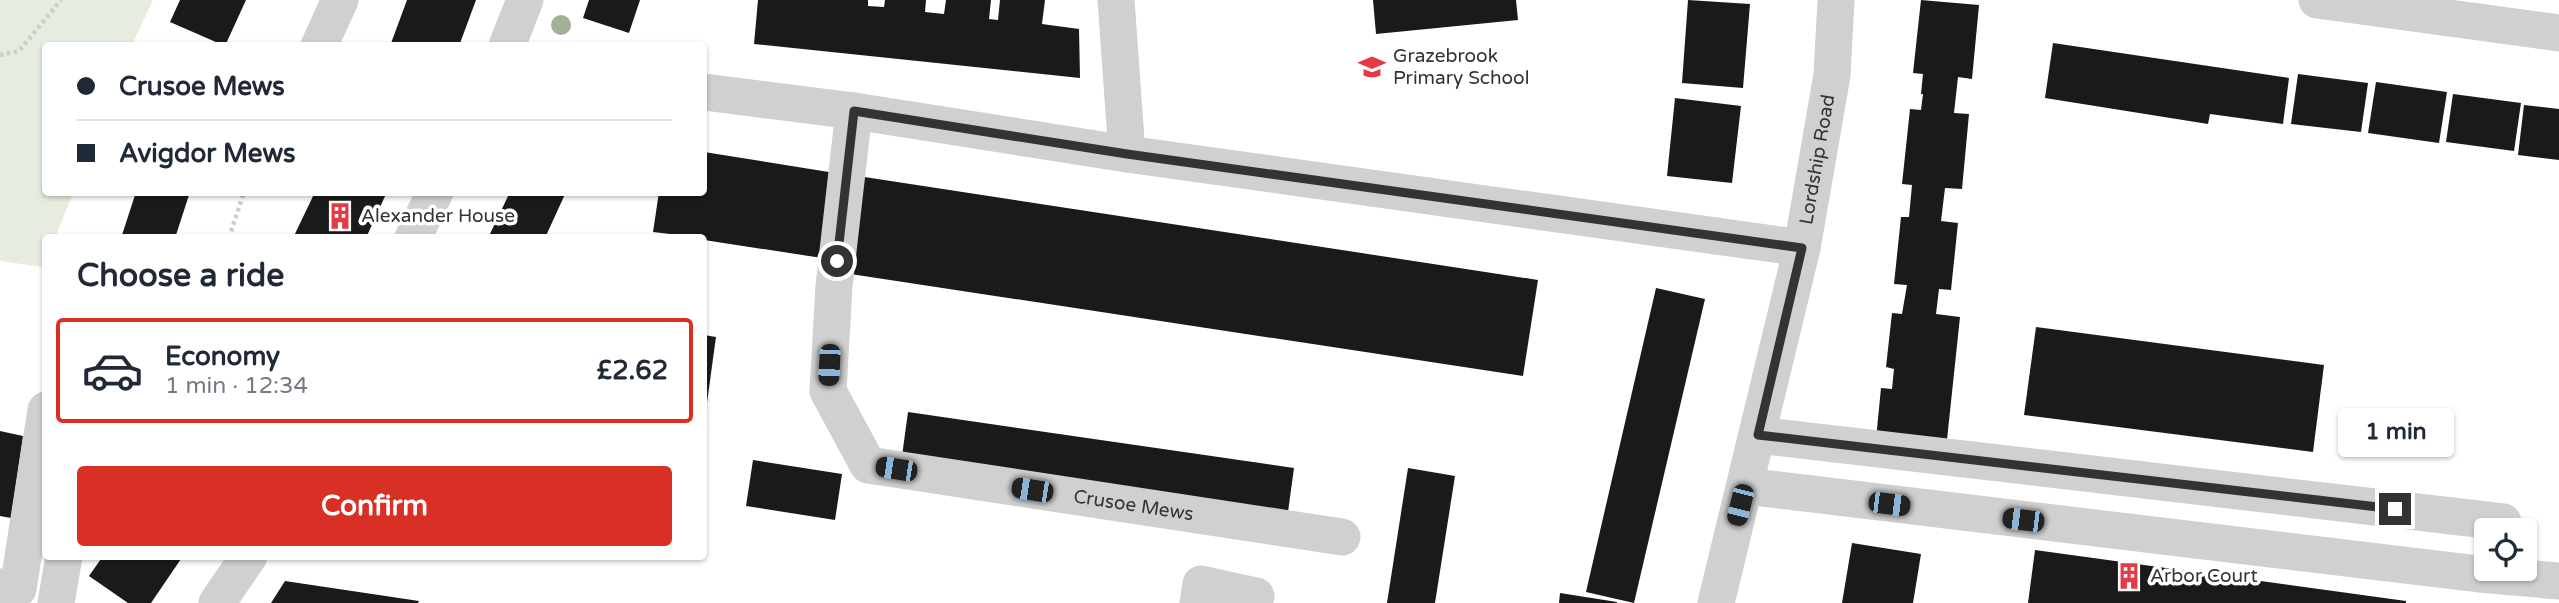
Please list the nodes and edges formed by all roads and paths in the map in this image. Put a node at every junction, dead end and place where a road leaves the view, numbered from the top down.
1 (61, 0) edge
2 (340, 0) edge
3 (525, 0) edge
4 (1116, 0) edge
5 (1836, 0) edge
6 (2317, 0) edge
7 (2559, 33) edge
8 (321, 42) edge
9 (509, 42) edge
10 (0, 55) edge
11 (707, 92) edge
12 (854, 111) junction
13 (1127, 154) junction
14 (243, 196) edge
15 (426, 196) edge
16 (230, 234) edge
17 (414, 234) edge
18 (1802, 248) junction
19 (1758, 435) junction
20 (42, 436) edge
21 (1745, 486) junction
22 (2474, 519) edge
23 (1342, 537) dead end
24 (63, 560) edge
25 (246, 560) edge
26 (2559, 581) edge
27 (0, 587) edge
28 (2477, 588) edge
29 (1256, 596) dead end
30 (56, 603) edge
31 (216, 603) edge
32 (1198, 603) edge
33 (1716, 603) edge

1 - 10 path
2 - 8 street
3 - 9 street
4 - 13 street
5 - 18 street, Lordship Road
6 - 7 street
11 - 12 street
12 - 13 street
12 - 23 street, Crusoe Mews
13 - 18 street
14 - 16 path
15 - 17 street
18 - 19 street, Lordship Road
19 - 21 street, Lordship Road
19 - 22 street
20 - 27 street
21 - 28 street
21 - 33 street, Lordship Road
24 - 30 street
25 - 31 street
26 - 28 street
29 - 32 street

